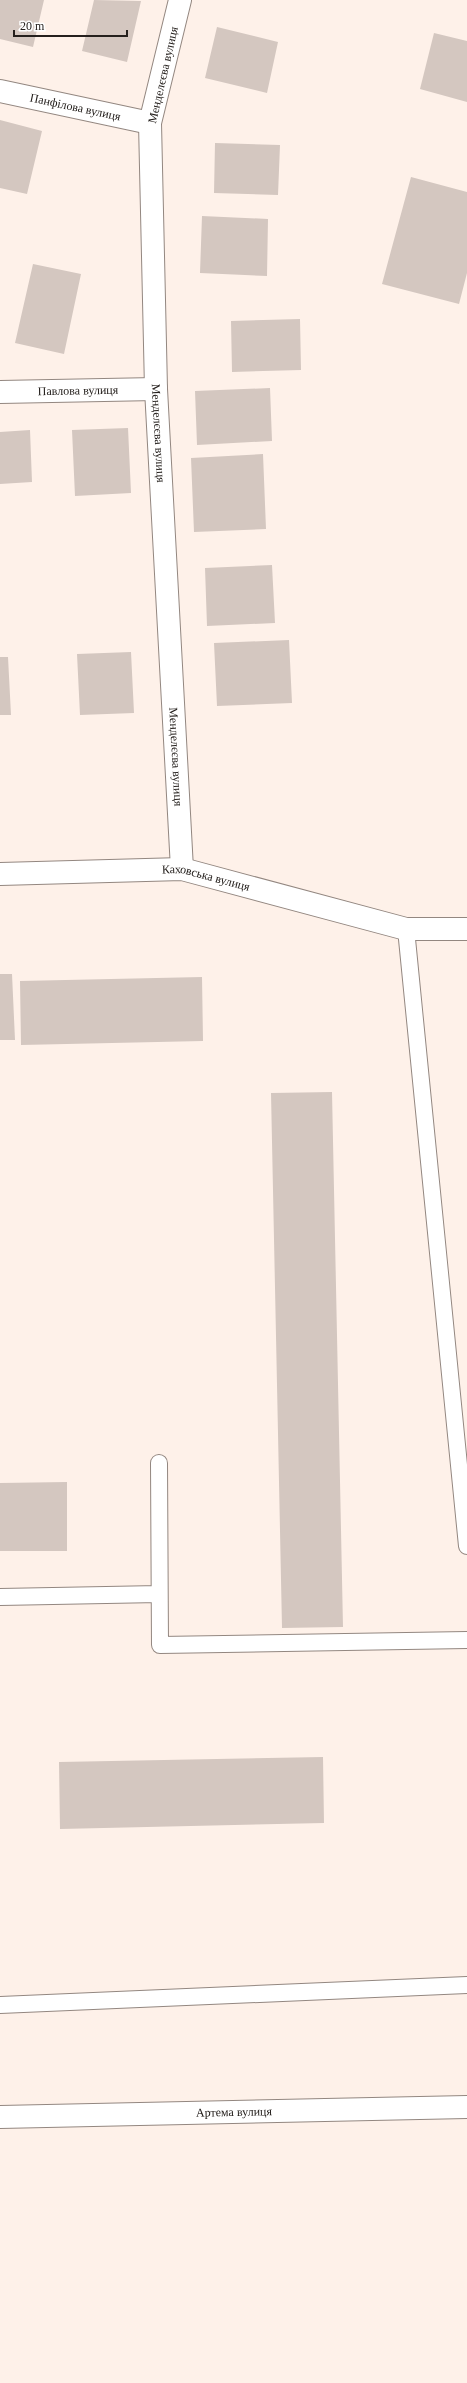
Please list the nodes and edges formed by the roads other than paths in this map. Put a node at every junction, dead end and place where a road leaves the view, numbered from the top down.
1 (180, 0) edge
2 (0, 91) edge
3 (150, 123) junction
4 (156, 389) junction
5 (0, 392) edge
6 (182, 869) junction
7 (0, 874) edge
8 (406, 929) junction
9 (467, 929) edge
10 (159, 1463) dead end
11 (467, 1546) edge
12 (160, 1594) junction
13 (0, 1597) edge
14 (467, 1640) edge
15 (467, 1985) edge
16 (0, 2005) edge
17 (467, 2107) edge
18 (0, 2117) edge

1 - 3 street, Менделєєва вулиця
2 - 3 street, Панфілова вулиця
3 - 4 street, Менделєєва вулиця
4 - 5 street, Павлова вулиця
4 - 6 street, Менделєєва вулиця
6 - 7 street, Каховська вулиця
6 - 8 street, Каховська вулиця
8 - 9 street, Каховська вулиця
8 - 11 lane
10 - 12 lane
12 - 13 lane
12 - 14 lane
15 - 16 lane
17 - 18 street, Артема вулиця

